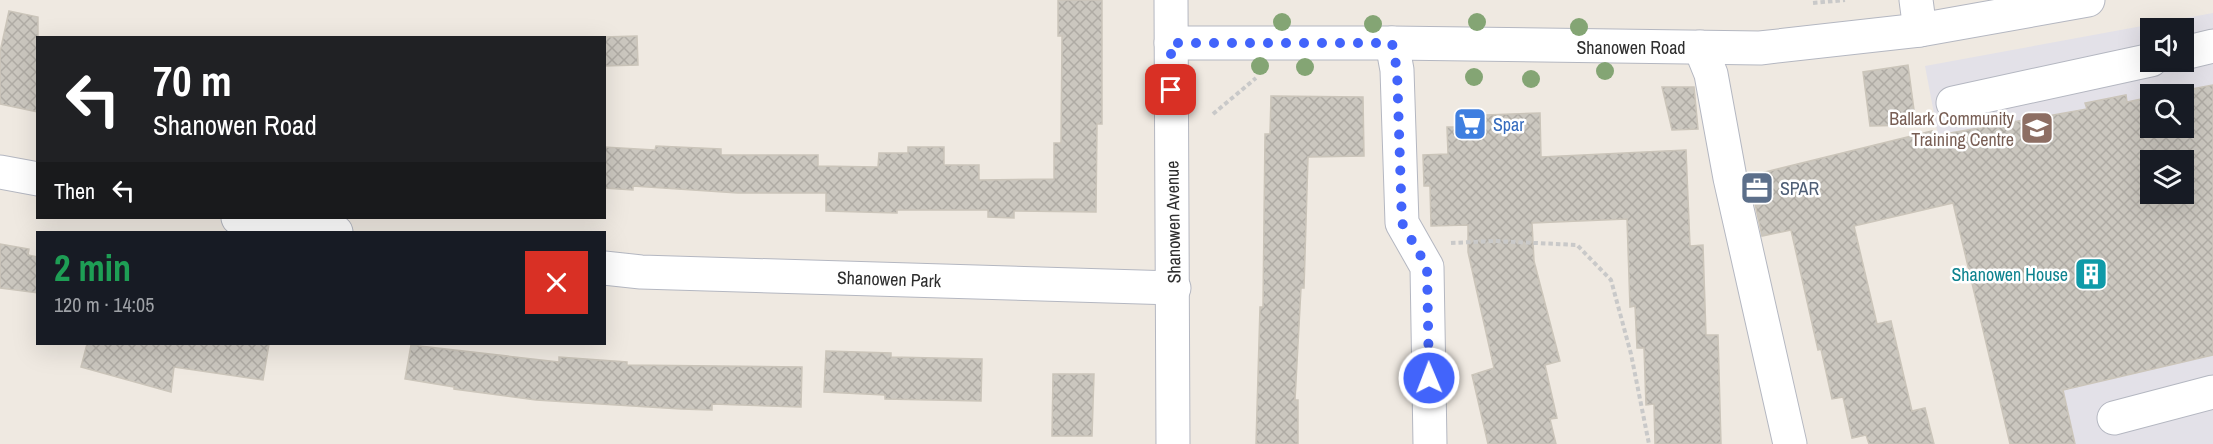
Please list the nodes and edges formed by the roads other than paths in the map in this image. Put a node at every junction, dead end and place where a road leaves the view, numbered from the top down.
1 (1171, 0) edge
2 (2088, 0) edge
3 (1918, 15) edge
4 (1171, 43) junction
5 (1392, 43) junction
6 (2213, 46) edge
7 (1700, 47) junction
8 (2194, 50) edge
9 (2140, 62) edge
10 (1953, 102) dead end
11 (0, 172) edge
12 (36, 179) edge
13 (245, 219) edge
14 (329, 231) edge
15 (606, 268) edge
16 (1174, 288) junction
17 (2213, 392) edge
18 (2114, 418) dead end
19 (1173, 444) edge
20 (1430, 444) edge
21 (1790, 444) edge

1 - 4 street, Shanowen Avenue
2 - 3 street, Shanowen Road
3 - 7 street, Shanowen Road
4 - 5 street, Shanowen Road
4 - 16 street, Shanowen Avenue
5 - 7 street, Shanowen Road
5 - 20 street
6 - 8 street
7 - 21 street
9 - 10 street
11 - 12 street
13 - 14 street
15 - 16 street, Shanowen Park
16 - 19 street, Shanowen Avenue
17 - 18 street

